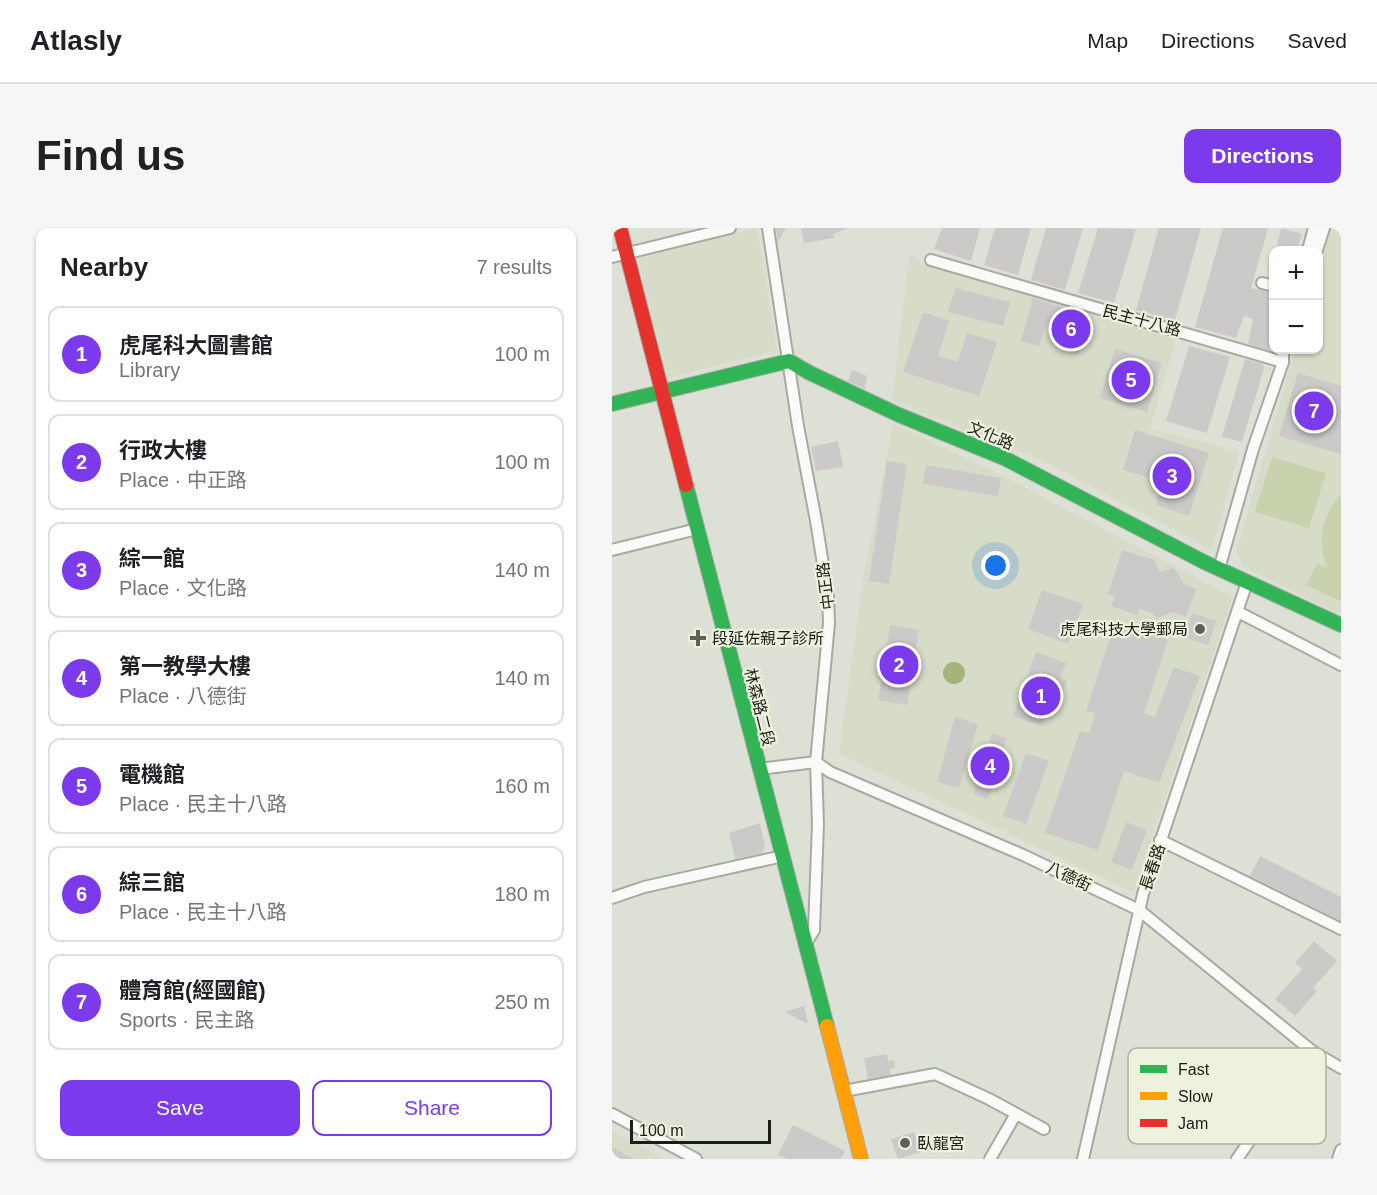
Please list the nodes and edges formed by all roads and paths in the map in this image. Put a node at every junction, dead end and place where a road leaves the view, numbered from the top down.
1 (620, 228) edge
2 (730, 228) edge
3 (768, 228) edge
4 (1314, 228) edge
5 (1323, 228) edge
6 (1309, 246) edge
7 (1318, 246) edge
8 (626, 254) junction
9 (612, 257) edge
10 (930, 260) dead end
11 (1282, 354) edge
12 (1286, 354) edge
13 (789, 361) junction
14 (1283, 362) junction
15 (662, 391) junction
16 (612, 404) edge
17 (697, 530) junction
18 (612, 550) edge
19 (1219, 569) junction
20 (1247, 582) junction
21 (1238, 612) junction
22 (1341, 625) edge
23 (1341, 665) edge
24 (816, 762) junction
25 (759, 769) junction
26 (1160, 840) junction
27 (783, 856) junction
28 (612, 898) edge
29 (1139, 910) junction
30 (1341, 929) edge
31 (805, 945) junction
32 (1307, 1048) edge
33 (1326, 1060) edge
34 (1341, 1068) edge
35 (844, 1091) junction
36 (612, 1114) edge
37 (1016, 1114) junction
38 (1044, 1129) dead end
39 (1246, 1144) edge
40 (1341, 1150) edge
41 (696, 1159) edge
42 (861, 1159) edge
43 (990, 1159) edge
44 (1083, 1159) edge
45 (1236, 1159) edge
46 (1338, 1159) edge

1 - 8 main road, 林森路二段
2 - 8 street
3 - 13 street, 中正路
4 - 6 street
5 - 7 street
8 - 9 street
8 - 15 main road, 林森路二段
10 - 14 street, 民主十八路
11 - 14 street
12 - 14 street
13 - 15 main road
13 - 19 main road, 文化路
13 - 24 street, 中正路
14 - 19 street
15 - 16 main road
15 - 17 main road, 林森路二段
17 - 18 street
17 - 25 main road, 林森路二段
19 - 20 main road, 文化路
20 - 21 street, 長春路
20 - 22 main road, 文化路
21 - 23 street
21 - 26 street, 長春路
24 - 25 street
24 - 29 street, 八德街
24 - 31 street, 中正路
25 - 27 main road, 林森路二段
26 - 29 street, 長春路
26 - 30 street
27 - 28 street
27 - 31 main road, 林森路二段
29 - 32 street, 八德街
29 - 44 street, 長春路
31 - 35 main road, 林森路二段
33 - 34 street, 八德街
35 - 37 street
35 - 42 main road, 林森路二段
36 - 41 street
37 - 38 street
37 - 43 street
39 - 45 street
40 - 46 street

